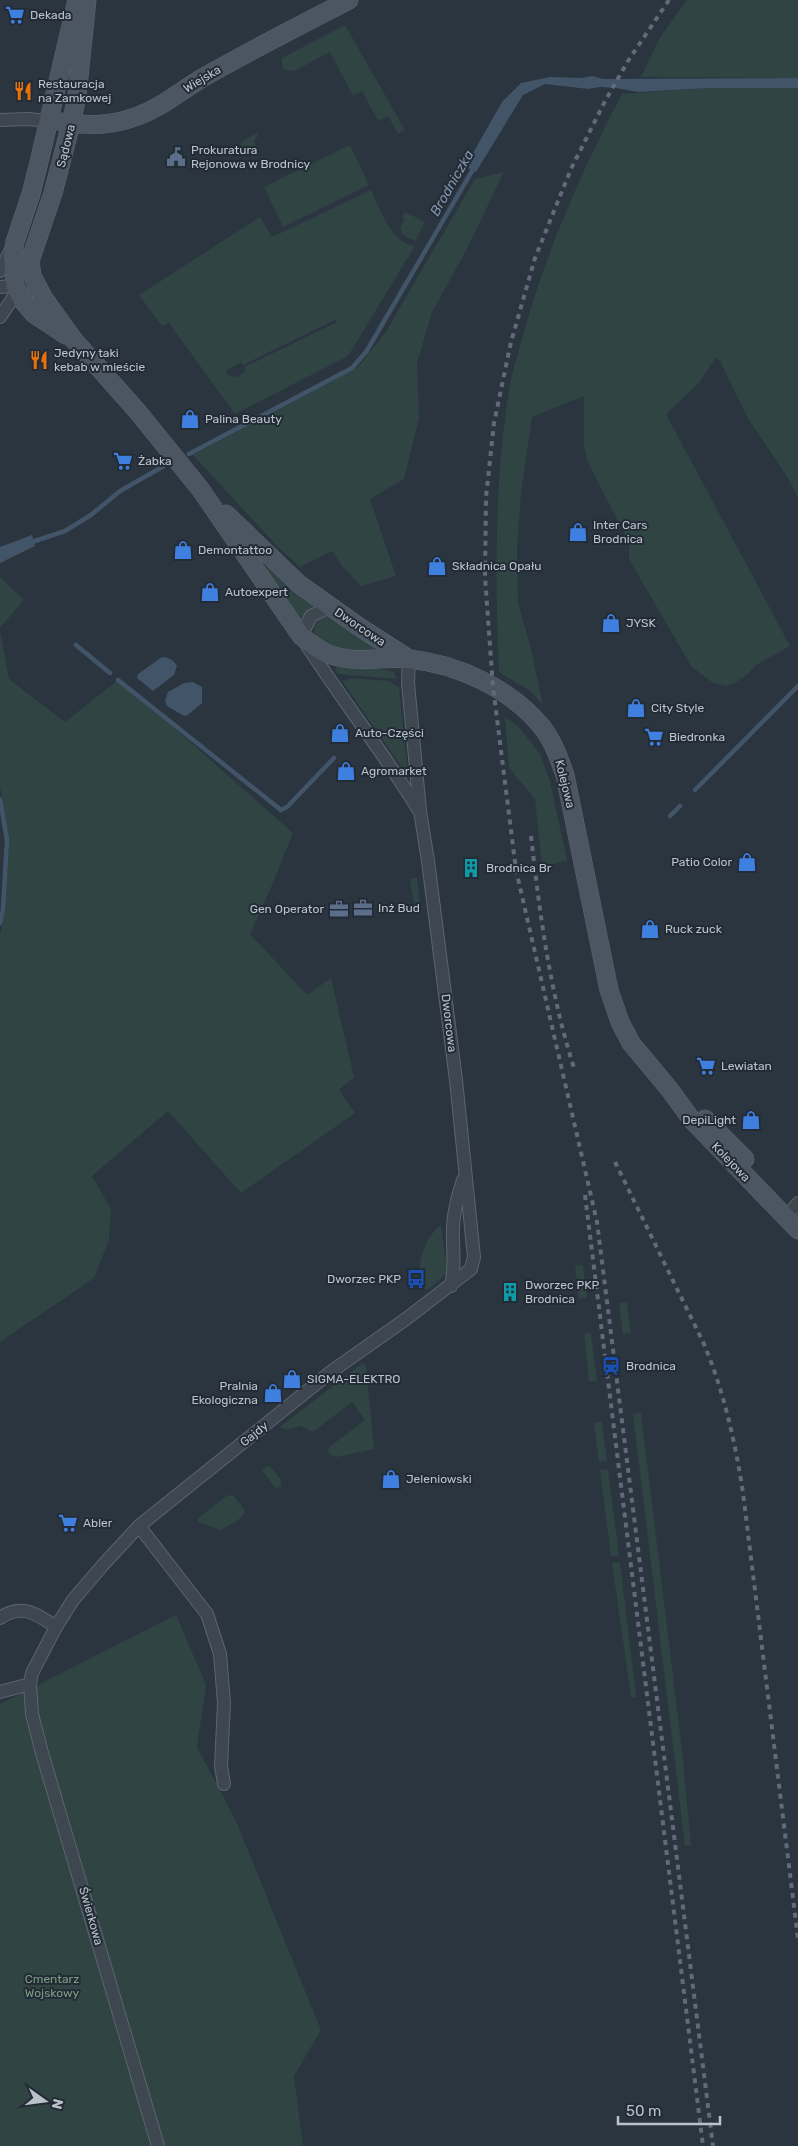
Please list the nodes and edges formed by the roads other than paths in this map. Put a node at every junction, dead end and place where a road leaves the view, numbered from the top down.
1 (77, 0) edge
2 (87, 0) edge
3 (349, 0) edge
4 (0, 120) edge
5 (48, 121) junction
6 (71, 124) junction
7 (15, 242) junction
8 (0, 271) edge
9 (22, 289) edge
10 (34, 314) junction
11 (1, 316) edge
12 (73, 339) junction
13 (201, 490) junction
14 (335, 610) junction
15 (301, 636) junction
16 (409, 659) junction
17 (420, 811) junction
18 (465, 1175) junction
19 (794, 1214) edge
20 (451, 1286) junction
21 (139, 1526) junction
22 (73, 1600) joint
23 (0, 1618) edge
24 (56, 1627) junction
25 (30, 1684) junction
26 (0, 1692) edge
27 (224, 1784) dead end
28 (158, 2146) edge

1 - 5 street, Sądowa
2 - 6 street, Sądowa
3 - 6 street, Wiejska
4 - 5 street
5 - 6 street, Wiejska
5 - 7 street, Sądowa
6 - 9 street, Sądowa
7 - 8 street
7 - 9 street, Sądowa
9 - 10 street, Dworcowa
9 - 11 street
9 - 12 street, Dworcowa
10 - 11 street
10 - 12 street, Dworcowa
12 - 13 street, Dworcowa
13 - 14 street, Dworcowa
13 - 15 street, Dworcowa
14 - 15 street
14 - 16 street, Dworcowa
15 - 16 street, Kolejowa
15 - 17 street, Dworcowa
16 - 17 street, Dworcowa
16 - 19 street, Kolejowa
17 - 18 street, Dworcowa
18 - 20 street, Dworcowa
18 - 20 street, Dworcowa
20 - 21 street, Gajdy
21 - 22 street, Gajdy
21 - 27 street
22 - 24 street, Świerkowa
23 - 24 street
24 - 25 street, Świerkowa
25 - 26 street
25 - 28 street, Świerkowa

